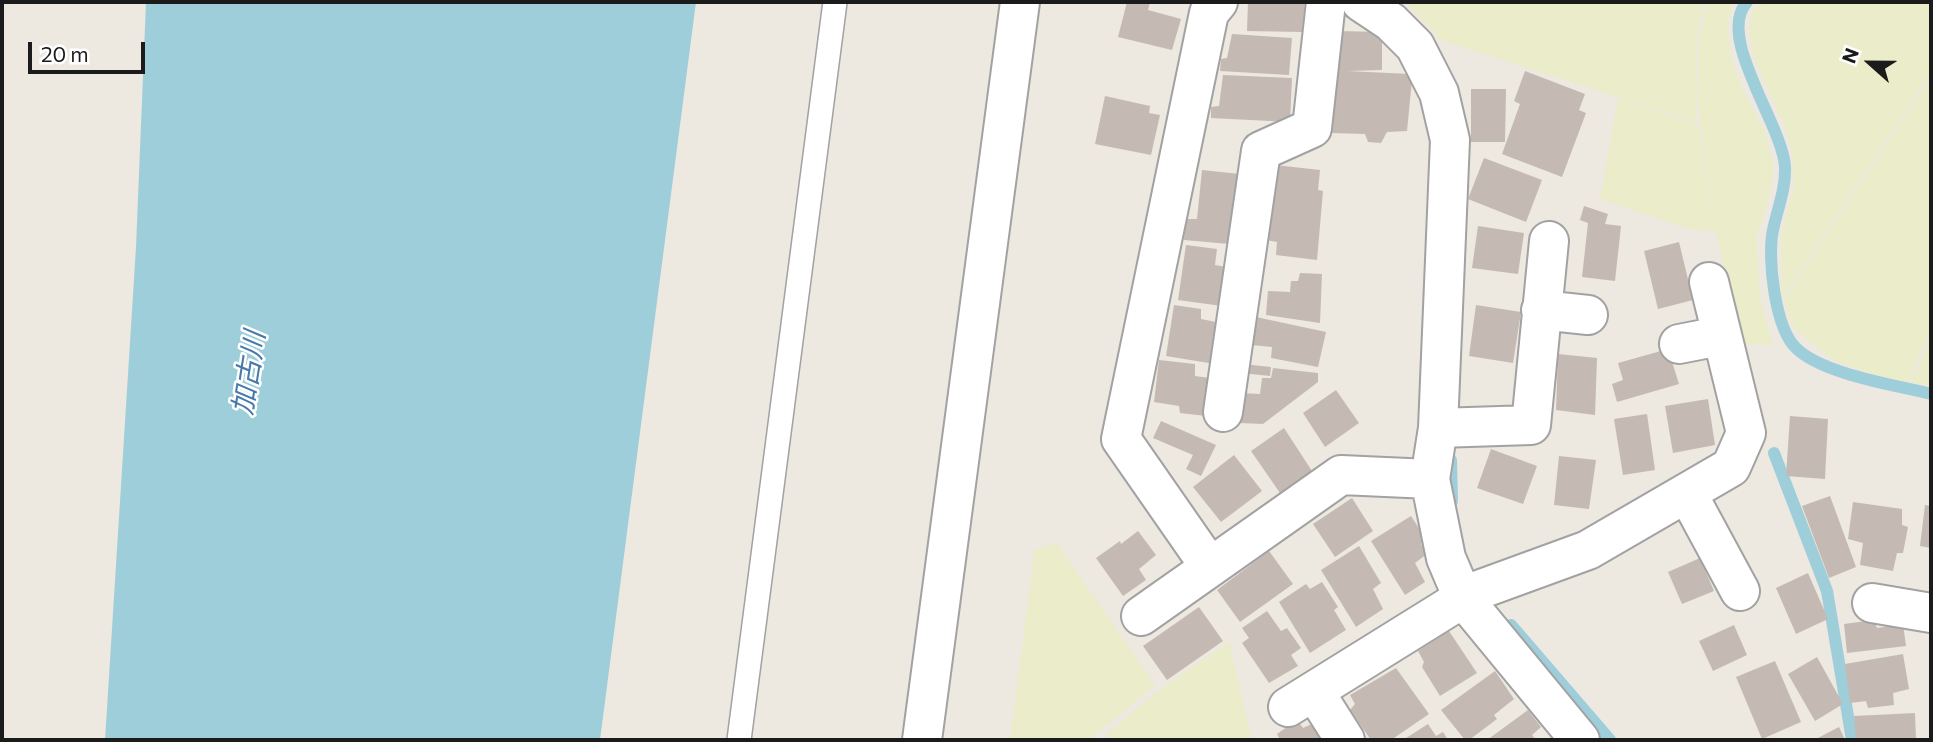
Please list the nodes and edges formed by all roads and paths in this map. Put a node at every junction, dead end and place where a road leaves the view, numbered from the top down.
1 (835, 2) edge
2 (1020, 2) edge
3 (1326, 2) edge
4 (1361, 2) edge
5 (1201, 7) edge
6 (1549, 241) dead end
7 (1709, 282) dead end
8 (1541, 310) junction
9 (1588, 315) dead end
10 (1720, 336) junction
11 (1678, 344) dead end
12 (1223, 412) dead end
13 (1438, 428) junction
14 (1430, 479) junction
15 (1687, 493) junction
16 (1210, 567) junction
17 (1740, 592) dead end
18 (1462, 598) junction
19 (1872, 603) dead end
20 (1931, 613) edge
21 (1141, 615) dead end
22 (739, 740) edge
23 (922, 740) edge
24 (1345, 740) edge
25 (1580, 740) edge

1 - 22 lane
2 - 23 street
3 - 12 street
4 - 13 street
5 - 16 street
6 - 8 street
7 - 10 street
8 - 9 street
8 - 13 street
10 - 11 street
10 - 15 street
13 - 14 street
14 - 16 street
14 - 18 street
15 - 17 street
15 - 18 street
16 - 21 street
18 - 24 street
18 - 25 street
19 - 20 street

